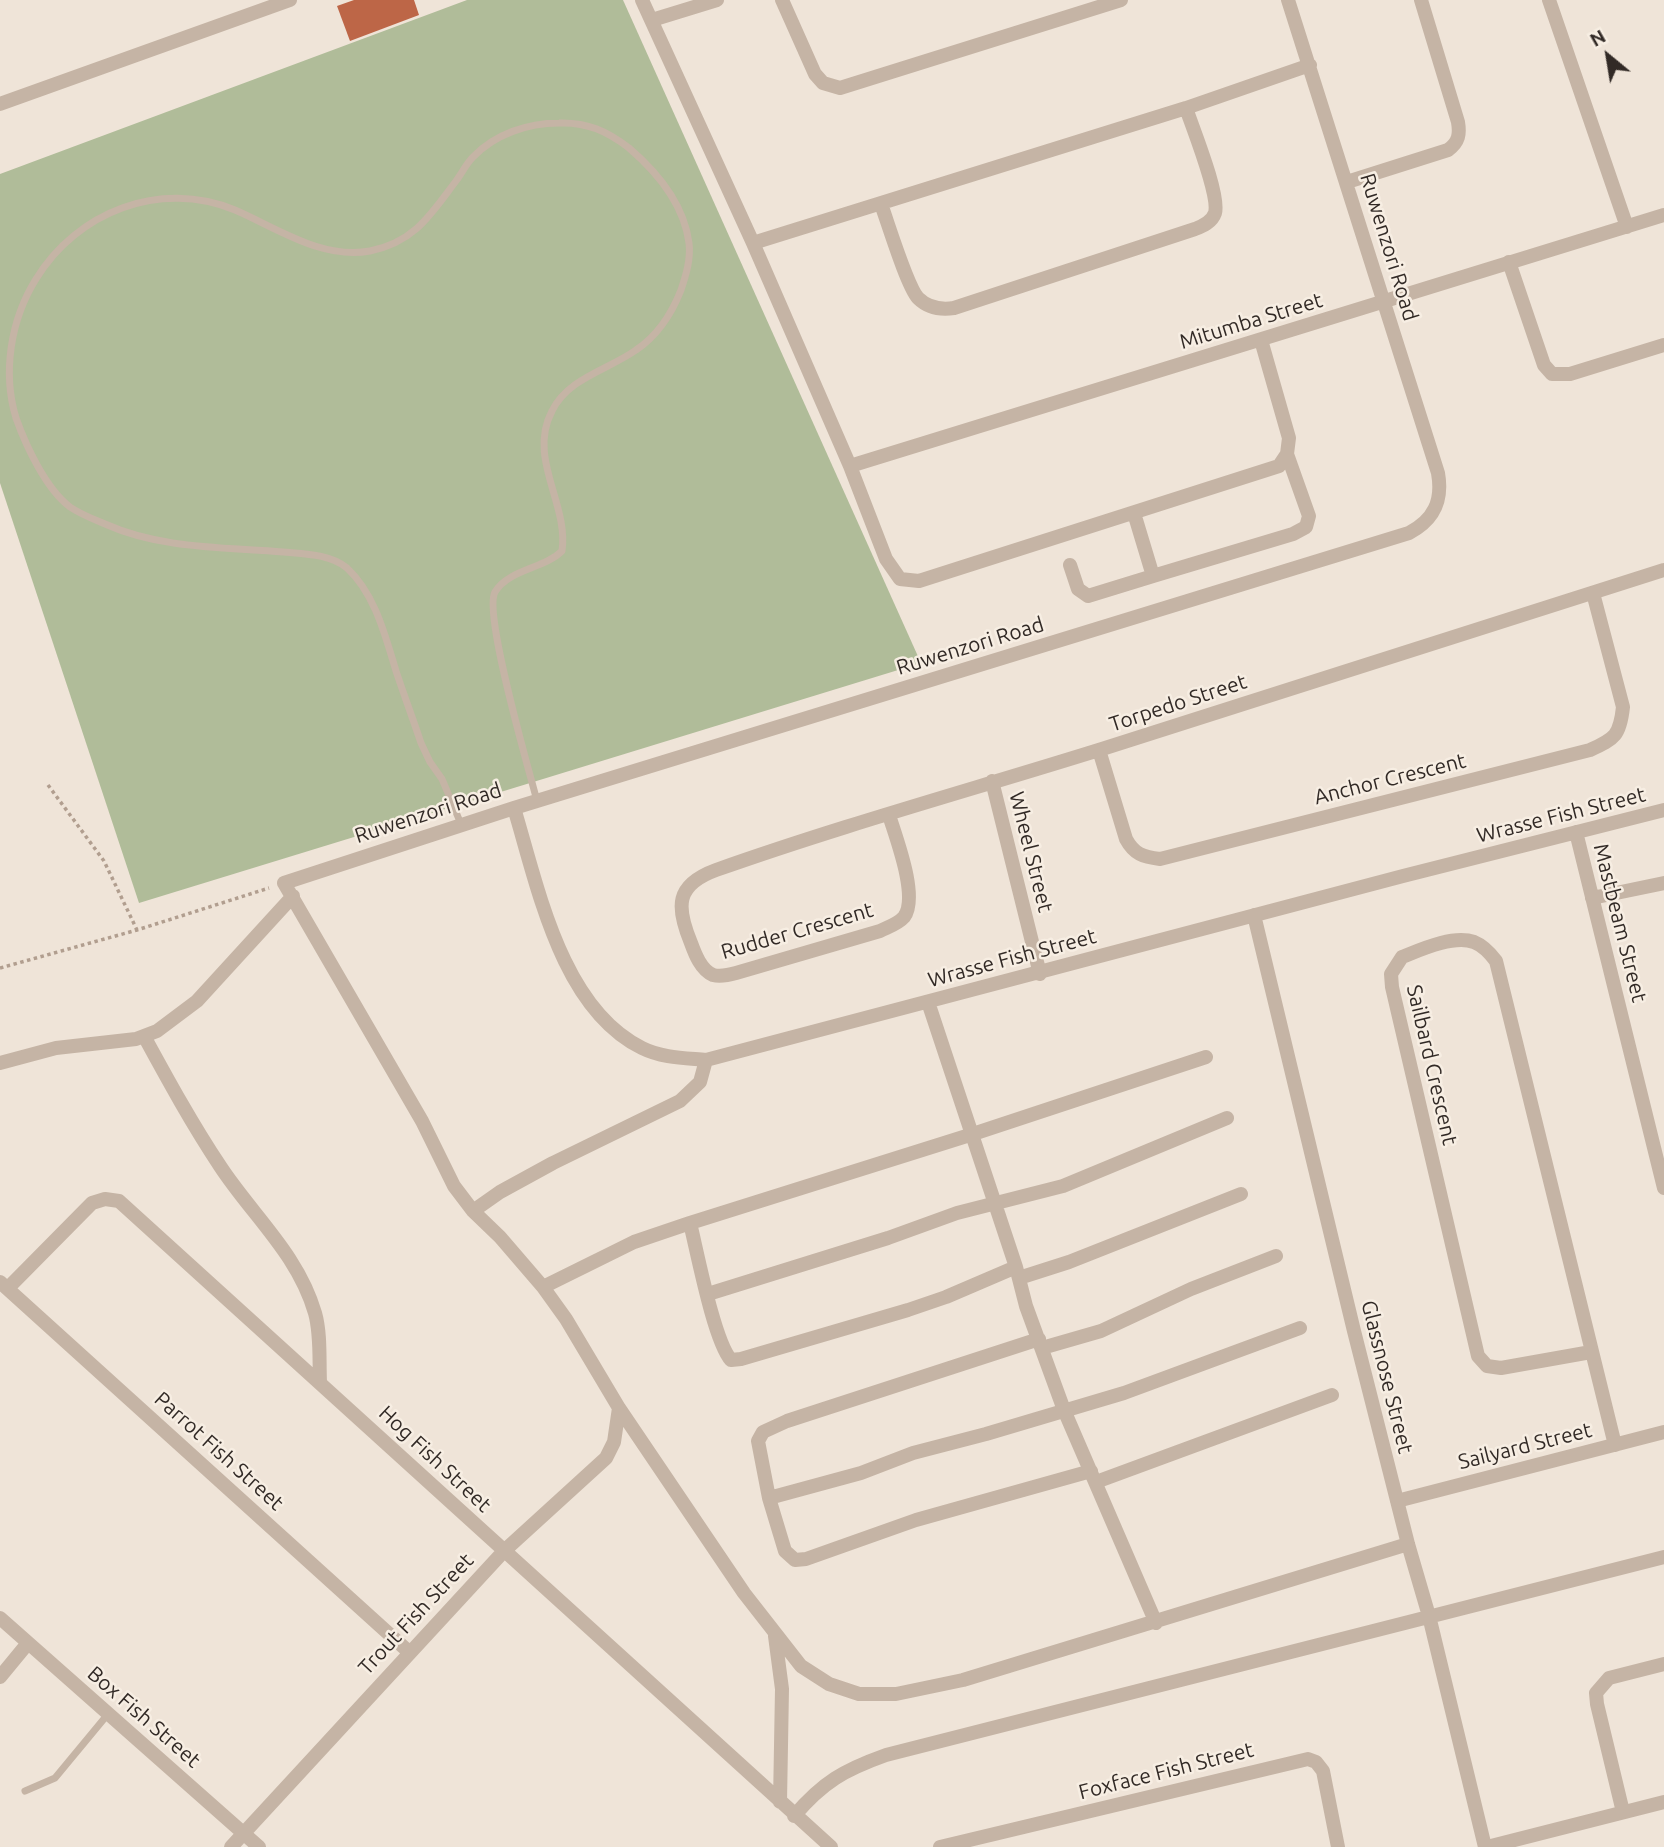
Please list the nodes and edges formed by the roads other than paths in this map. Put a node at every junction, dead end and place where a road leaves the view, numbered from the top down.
1 (290, 0) edge
2 (642, 0) edge
3 (717, 0) edge
4 (782, 0) edge
5 (1121, 0) edge
6 (1288, 0) edge
7 (1421, 0) edge
8 (1549, 0) edge
9 (652, 20) junction
10 (1310, 65) junction
11 (0, 104) edge
12 (1186, 108) junction
13 (1347, 182) junction
14 (880, 204) junction
15 (1664, 215) edge
16 (1627, 227) junction
17 (753, 243) junction
18 (1509, 262) junction
19 (1384, 302) junction
20 (1261, 340) junction
21 (1664, 345) edge
22 (1287, 454) junction
23 (850, 466) junction
24 (1134, 513) junction
25 (1070, 565) dead end
26 (1664, 570) edge
27 (1153, 576) junction
28 (1593, 593) junction
29 (1099, 750) junction
30 (992, 781) junction
31 (537, 801) junction
32 (514, 808) junction
33 (1664, 810) edge
34 (889, 815) junction
35 (461, 824) junction
36 (1576, 832) junction
37 (705, 874) joint
38 (1664, 883) edge
39 (293, 896) junction
40 (1592, 898) junction
41 (1254, 915) junction
42 (1040, 974) junction
43 (928, 1002) junction
44 (144, 1036) junction
45 (1206, 1057) dead end
46 (706, 1060) junction
47 (0, 1063) edge
48 (1227, 1118) dead end
49 (973, 1135) junction
50 (1664, 1188) edge
51 (1241, 1194) dead end
52 (993, 1204) junction
53 (473, 1210) junction
54 (690, 1223) junction
55 (1276, 1256) dead end
56 (1017, 1272) junction
57 (4, 1285) edge
58 (543, 1287) junction
59 (708, 1294) junction
60 (1300, 1328) dead end
61 (1040, 1343) junction
62 (1591, 1352) junction
63 (320, 1382) junction
64 (1332, 1395) dead end
65 (619, 1408) junction
66 (1065, 1410) junction
67 (1664, 1432) edge
68 (1615, 1445) junction
69 (1093, 1477) junction
70 (769, 1498) junction
71 (1397, 1501) junction
72 (1408, 1544) junction
73 (504, 1551) junction
74 (1664, 1557) edge
75 (1429, 1616) junction
76 (0, 1618) edge
77 (1156, 1623) junction
78 (774, 1631) junction
79 (28, 1643) junction
80 (409, 1652) junction
81 (1664, 1664) edge
82 (0, 1677) edge
83 (108, 1714) junction
84 (26, 1791) dead end
85 (780, 1802) junction
86 (1664, 1802) edge
87 (1623, 1812) junction
88 (794, 1816) junction
89 (244, 1833) junction
90 (231, 1847) edge
91 (259, 1847) edge
92 (831, 1847) edge
93 (940, 1847) edge
94 (1338, 1847) edge
95 (1486, 1847) edge

1 - 11 street
2 - 9 street
3 - 9 street
4 - 5 street
6 - 10 street, Ruwenzori Road
7 - 13 street
8 - 16 street
9 - 17 street
10 - 12 street
10 - 13 street, Ruwenzori Road
12 - 14 street
12 - 14 street
13 - 19 street, Ruwenzori Road
14 - 17 street
15 - 16 street, Mitumba Street
16 - 18 street, Mitumba Street
17 - 23 street
18 - 19 street, Mitumba Street
18 - 21 street
19 - 20 street, Mitumba Street
19 - 31 street, Ruwenzori Road
20 - 22 street
20 - 23 street, Mitumba Street
22 - 24 street
22 - 27 street
23 - 24 street
24 - 27 street
25 - 27 street
26 - 28 street, Torpedo Street
28 - 29 street, Torpedo Street
28 - 29 street, Anchor Crescent
29 - 30 street, Torpedo Street
30 - 34 street, Torpedo Street
30 - 42 street, Wheel Street
31 - 32 street, Ruwenzori Road
31 - 35 lane
32 - 35 street, Ruwenzori Road
32 - 46 street, Wrasse Fish Street
33 - 36 street, Wrasse Fish Street
34 - 37 street, Torpedo Street
34 - 37 street, Rudder Crescent
35 - 39 street, Ruwenzori Road
36 - 40 street, Mastbeam Street
36 - 41 street, Wrasse Fish Street
38 - 40 street
39 - 44 street
39 - 53 street
40 - 50 street, Mastbeam Street
41 - 42 street, Wrasse Fish Street
41 - 71 street, Glassnose Street
42 - 43 street, Wrasse Fish Street
43 - 46 street, Wrasse Fish Street
43 - 49 street
44 - 47 street
44 - 63 street
45 - 49 street
46 - 53 street
48 - 52 street
49 - 52 street
49 - 54 street
51 - 56 street
52 - 56 street
52 - 59 street
53 - 58 street
54 - 58 street
54 - 59 street
55 - 61 street
56 - 59 street
56 - 61 street
57 - 63 street, Hog Fish Street
57 - 80 street, Parrot Fish Street
58 - 65 street
60 - 66 street
61 - 66 street
61 - 70 street
62 - 62 street, Sailbard Crescent
62 - 68 street, Sailbard Crescent
63 - 73 street, Hog Fish Street
64 - 69 street
65 - 73 street, Trout Fish Street
65 - 78 street
66 - 69 street
66 - 70 street
67 - 68 street, Sailyard Street
68 - 71 street, Sailyard Street
69 - 70 street
69 - 77 street
71 - 72 street, Glassnose Street
72 - 75 street, Glassnose Street
72 - 77 street
73 - 80 street, Trout Fish Street
73 - 85 street, Hog Fish Street
74 - 75 street
75 - 88 street
75 - 95 street, Glassnose Street
76 - 79 street, Box Fish Street
77 - 78 street
78 - 85 street
79 - 82 street
79 - 83 street, Box Fish Street
80 - 89 street, Trout Fish Street
81 - 87 street
83 - 84 lane
83 - 89 street, Box Fish Street
85 - 88 street, Hog Fish Street
86 - 87 street
87 - 95 street
88 - 92 street, Hog Fish Street
89 - 90 street, Trout Fish Street
89 - 91 street, Box Fish Street
93 - 94 street, Foxface Fish Street

